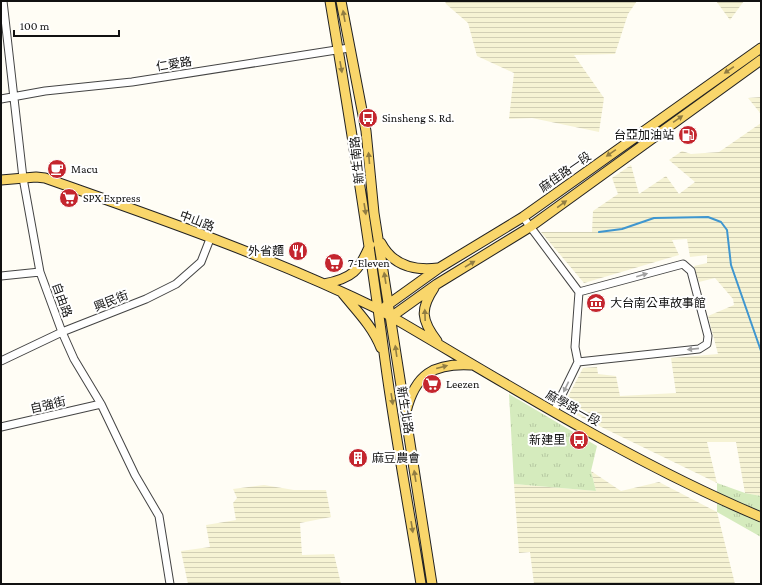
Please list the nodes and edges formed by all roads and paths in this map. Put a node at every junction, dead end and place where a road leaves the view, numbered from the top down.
1 (3, 1) edge
2 (330, 1) edge
3 (341, 1) edge
4 (350, 48) junction
5 (761, 48) edge
6 (338, 50) junction
7 (761, 60) edge
8 (13, 97) junction
9 (1, 99) edge
10 (23, 178) junction
11 (1, 180) edge
12 (522, 217) junction
13 (530, 227) junction
14 (378, 238) junction
15 (210, 239) junction
16 (370, 245) junction
17 (439, 268) junction
18 (40, 272) junction
19 (1, 276) edge
20 (324, 284) junction
21 (437, 284) junction
22 (341, 291) junction
23 (579, 292) junction
24 (389, 303) junction
25 (380, 310) junction
26 (391, 317) junction
27 (62, 332) junction
28 (440, 345) junction
29 (385, 360) junction
30 (1, 361) edge
31 (578, 362) junction
32 (473, 365) junction
33 (101, 404) junction
34 (554, 411) junction
35 (405, 417) junction
36 (1, 427) edge
37 (761, 517) edge
38 (170, 584) edge
39 (421, 584) edge
40 (432, 584) edge

1 - 8 street, 自由路
2 - 6 main road, 新生南路
4 -> 3 main road, 新生南路
4 - 6 street, 仁愛路
14 -> 4 main road, 新生南路
5 -> 12 main road, 麻佳路一段
6 - 8 street, 仁愛路
6 -> 16 main road, 新生南路
13 -> 7 main road, 麻佳路一段
8 - 9 street, 仁愛路
8 - 10 street, 自由路
10 - 11 main road, 中山路
10 - 15 main road, 中山路
10 - 18 street, 自由路
12 - 13 street
12 - 17 main road, 麻佳路一段
21 -> 13 main road, 麻佳路一段
13 - 23 street
14 - 17 main road
24 -> 14 main road, 新生南路
15 - 20 main road, 中山路
15 - 27 street, 興民街
16 - 20 main road
16 - 25 main road, 新生南路
17 - 24 main road, 麻佳路一段
18 - 19 street
18 - 27 street, 自由路
20 - 22 main road, 中山路
21 - 26 main road, 麻佳路一段
28 -> 21 main road
22 - 25 main road, 中山路
22 - 29 main road
23 - 31 street
23 -> 31 street
24 - 25 main road, 麻佳路一段
24 - 26 main road, 新生南路
25 - 26 main road, 麻學路一段
25 - 29 main road, 新生北路
26 - 28 main road, 麻學路一段
35 -> 26 main road, 新生北路
27 - 30 street, 興民街
27 - 33 street, 自由路
28 - 32 main road, 麻學路一段
29 -> 39 main road, 新生北路
31 -> 34 street
32 - 34 main road, 麻學路一段
35 -> 32 main road
33 - 36 street, 自強街
33 - 38 street, 自由路
34 - 37 main road, 麻學路一段
40 -> 35 main road, 新生北路

